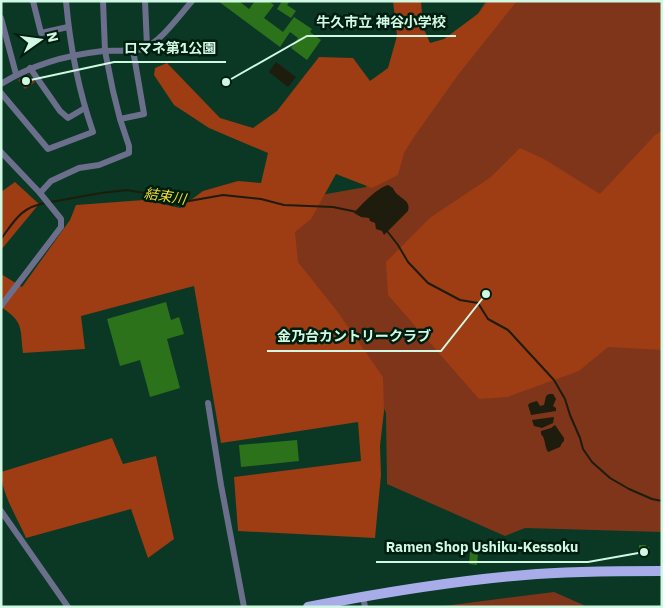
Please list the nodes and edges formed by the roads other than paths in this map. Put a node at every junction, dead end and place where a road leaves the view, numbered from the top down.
1 (33, 1) edge
2 (66, 1) edge
3 (103, 1) edge
4 (145, 1) edge
5 (192, 1) edge
6 (1, 18) edge
7 (68, 27) junction
8 (147, 46) junction
9 (133, 50) junction
10 (105, 51) junction
11 (72, 55) junction
12 (30, 68) junction
13 (16, 74) junction
14 (1, 84) edge
15 (1, 93) edge
16 (85, 108) junction
17 (120, 119) junction
18 (1, 152) edge
19 (40, 193) junction
20 (1, 306) edge
21 (208, 403) dead end
22 (1, 510) edge
23 (662, 571) edge
24 (364, 602) edge
25 (68, 607) edge
26 (244, 607) edge
27 (308, 607) edge

1 - 7 street
2 - 7 street
3 - 10 street
4 - 8 street
5 - 8 street
6 - 13 street
7 - 11 street
8 - 9 street
9 - 10 street
9 - 17 street
10 - 11 street
10 - 17 street
11 - 12 street
11 - 16 street
12 - 13 street
12 - 16 street
13 - 14 street
15 - 16 street
17 - 19 street
18 - 19 street
19 - 20 street
21 - 26 street
22 - 25 street
23 - 24 main road
24 - 27 main road

